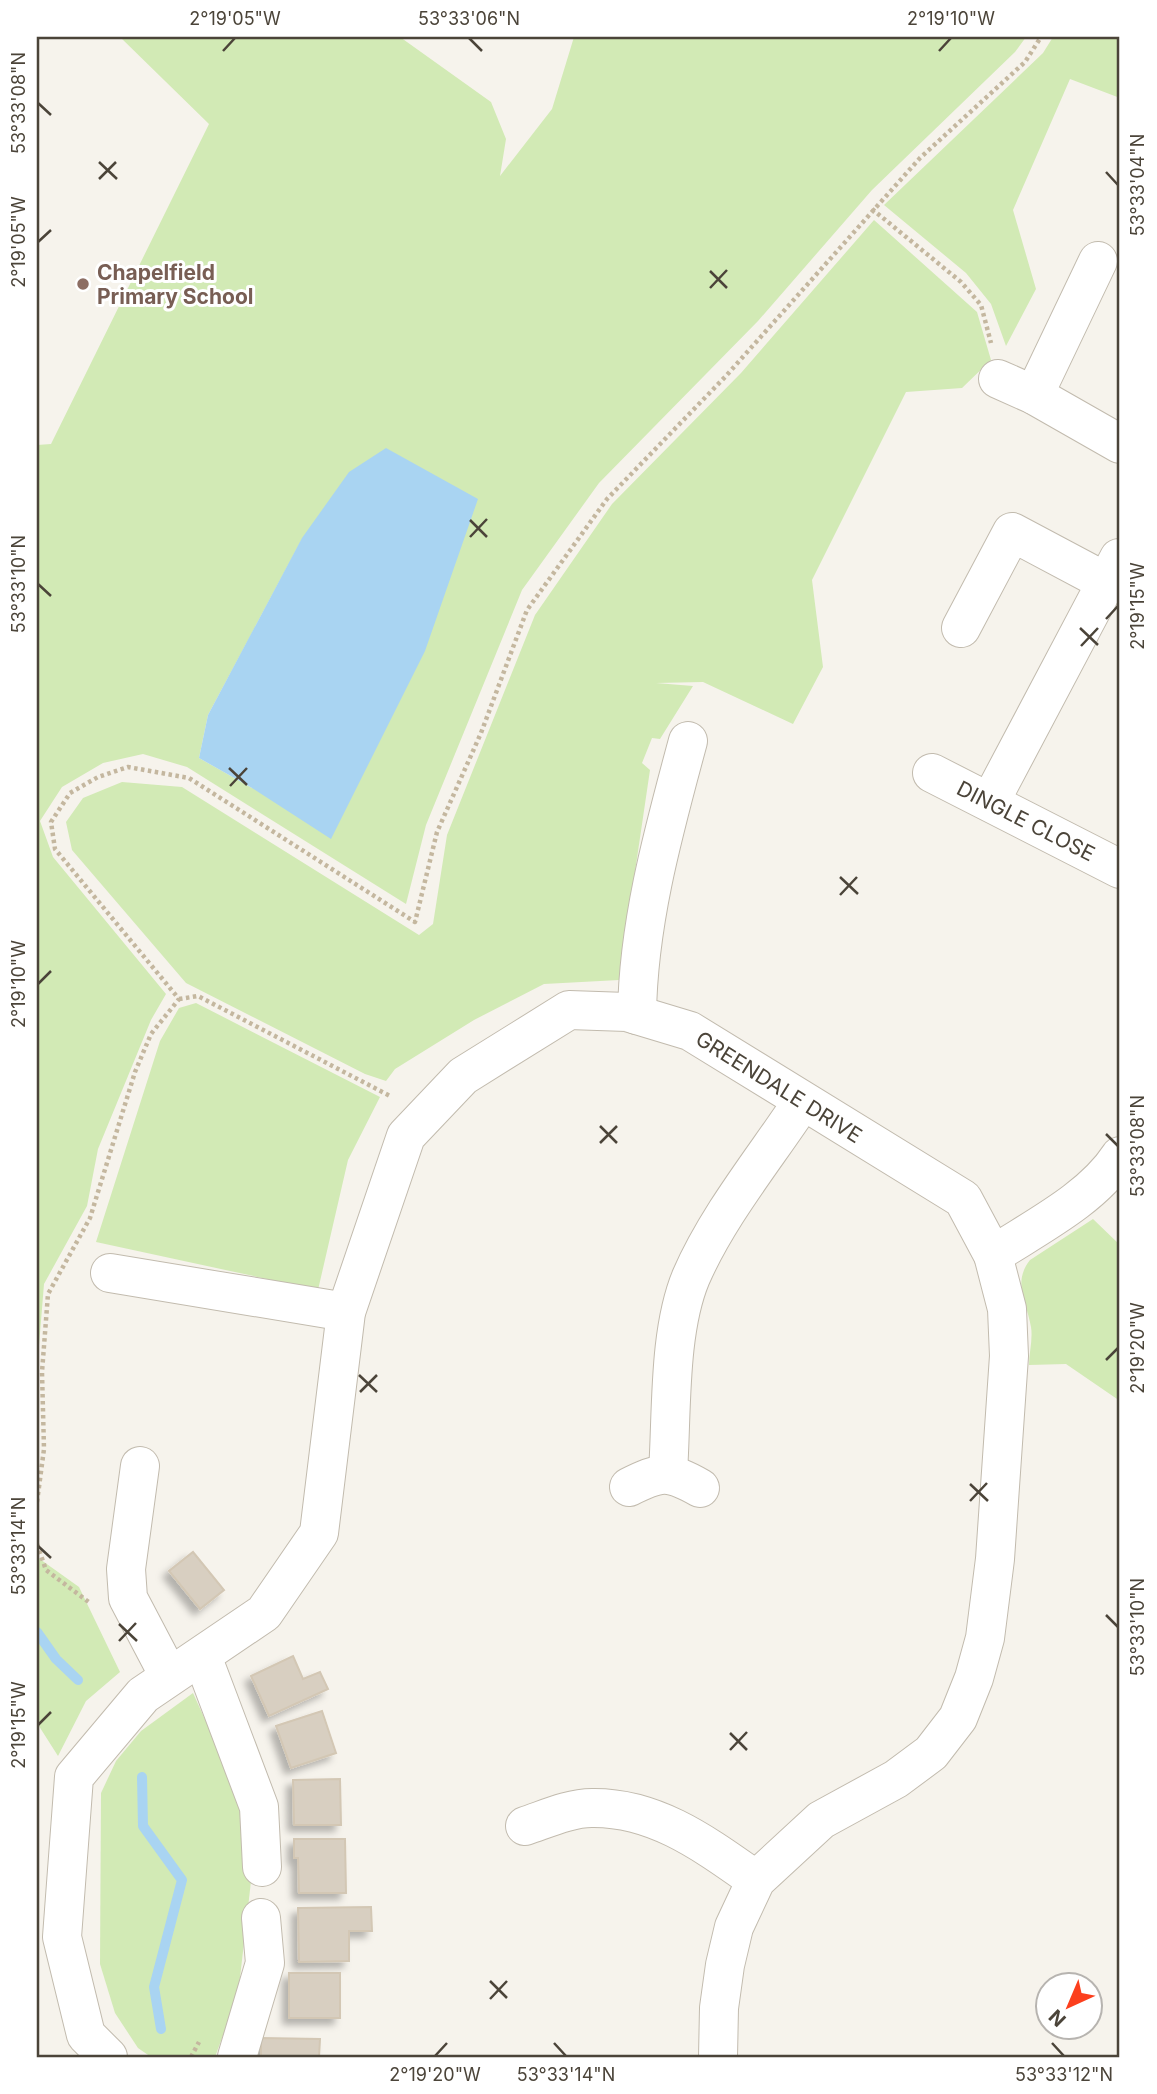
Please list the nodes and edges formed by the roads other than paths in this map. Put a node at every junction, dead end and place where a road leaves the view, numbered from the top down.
1 (1098, 261) dead end
2 (998, 379) road end
3 (1034, 395) junction
4 (1120, 444) edge
5 (1112, 570) edge
6 (961, 628) dead end
7 (688, 741) dead end
8 (932, 773) dead end
9 (990, 802) junction
10 (1120, 869) edge
11 (637, 1015) junction
12 (802, 1102) junction
13 (1120, 1156) edge
14 (993, 1255) junction
15 (110, 1273) dead end
16 (346, 1312) junction
17 (140, 1466) dead end
18 (629, 1486) dead end
19 (202, 1656) junction
20 (169, 1676) junction
21 (544, 1809) dead end
22 (262, 1867) dead end
23 (756, 1880) junction
24 (50, 1901) edge
25 (261, 1918) dead end
26 (108, 2057) edge
27 (237, 2057) edge
28 (718, 2057) edge

1 - 3 street
2 - 3 street
3 - 4 street
5 - 6 street
5 - 9 street
7 - 11 street
8 - 9 street, DINGLE CLOSE
9 - 10 street, DINGLE CLOSE
11 - 12 street, GREENDALE DRIVE
11 - 16 street, GREENDALE DRIVE
12 - 14 street, GREENDALE DRIVE
12 - 18 street
13 - 14 street
14 - 23 street, GREENDALE DRIVE
15 - 16 street
16 - 19 street, GREENDALE DRIVE
17 - 20 street
19 - 20 street, GREENDALE DRIVE
19 - 22 street
20 - 24 street, GREENDALE DRIVE
21 - 23 street
23 - 28 street, GREENDALE DRIVE
24 - 26 street, GREENDALE DRIVE
25 - 27 street

